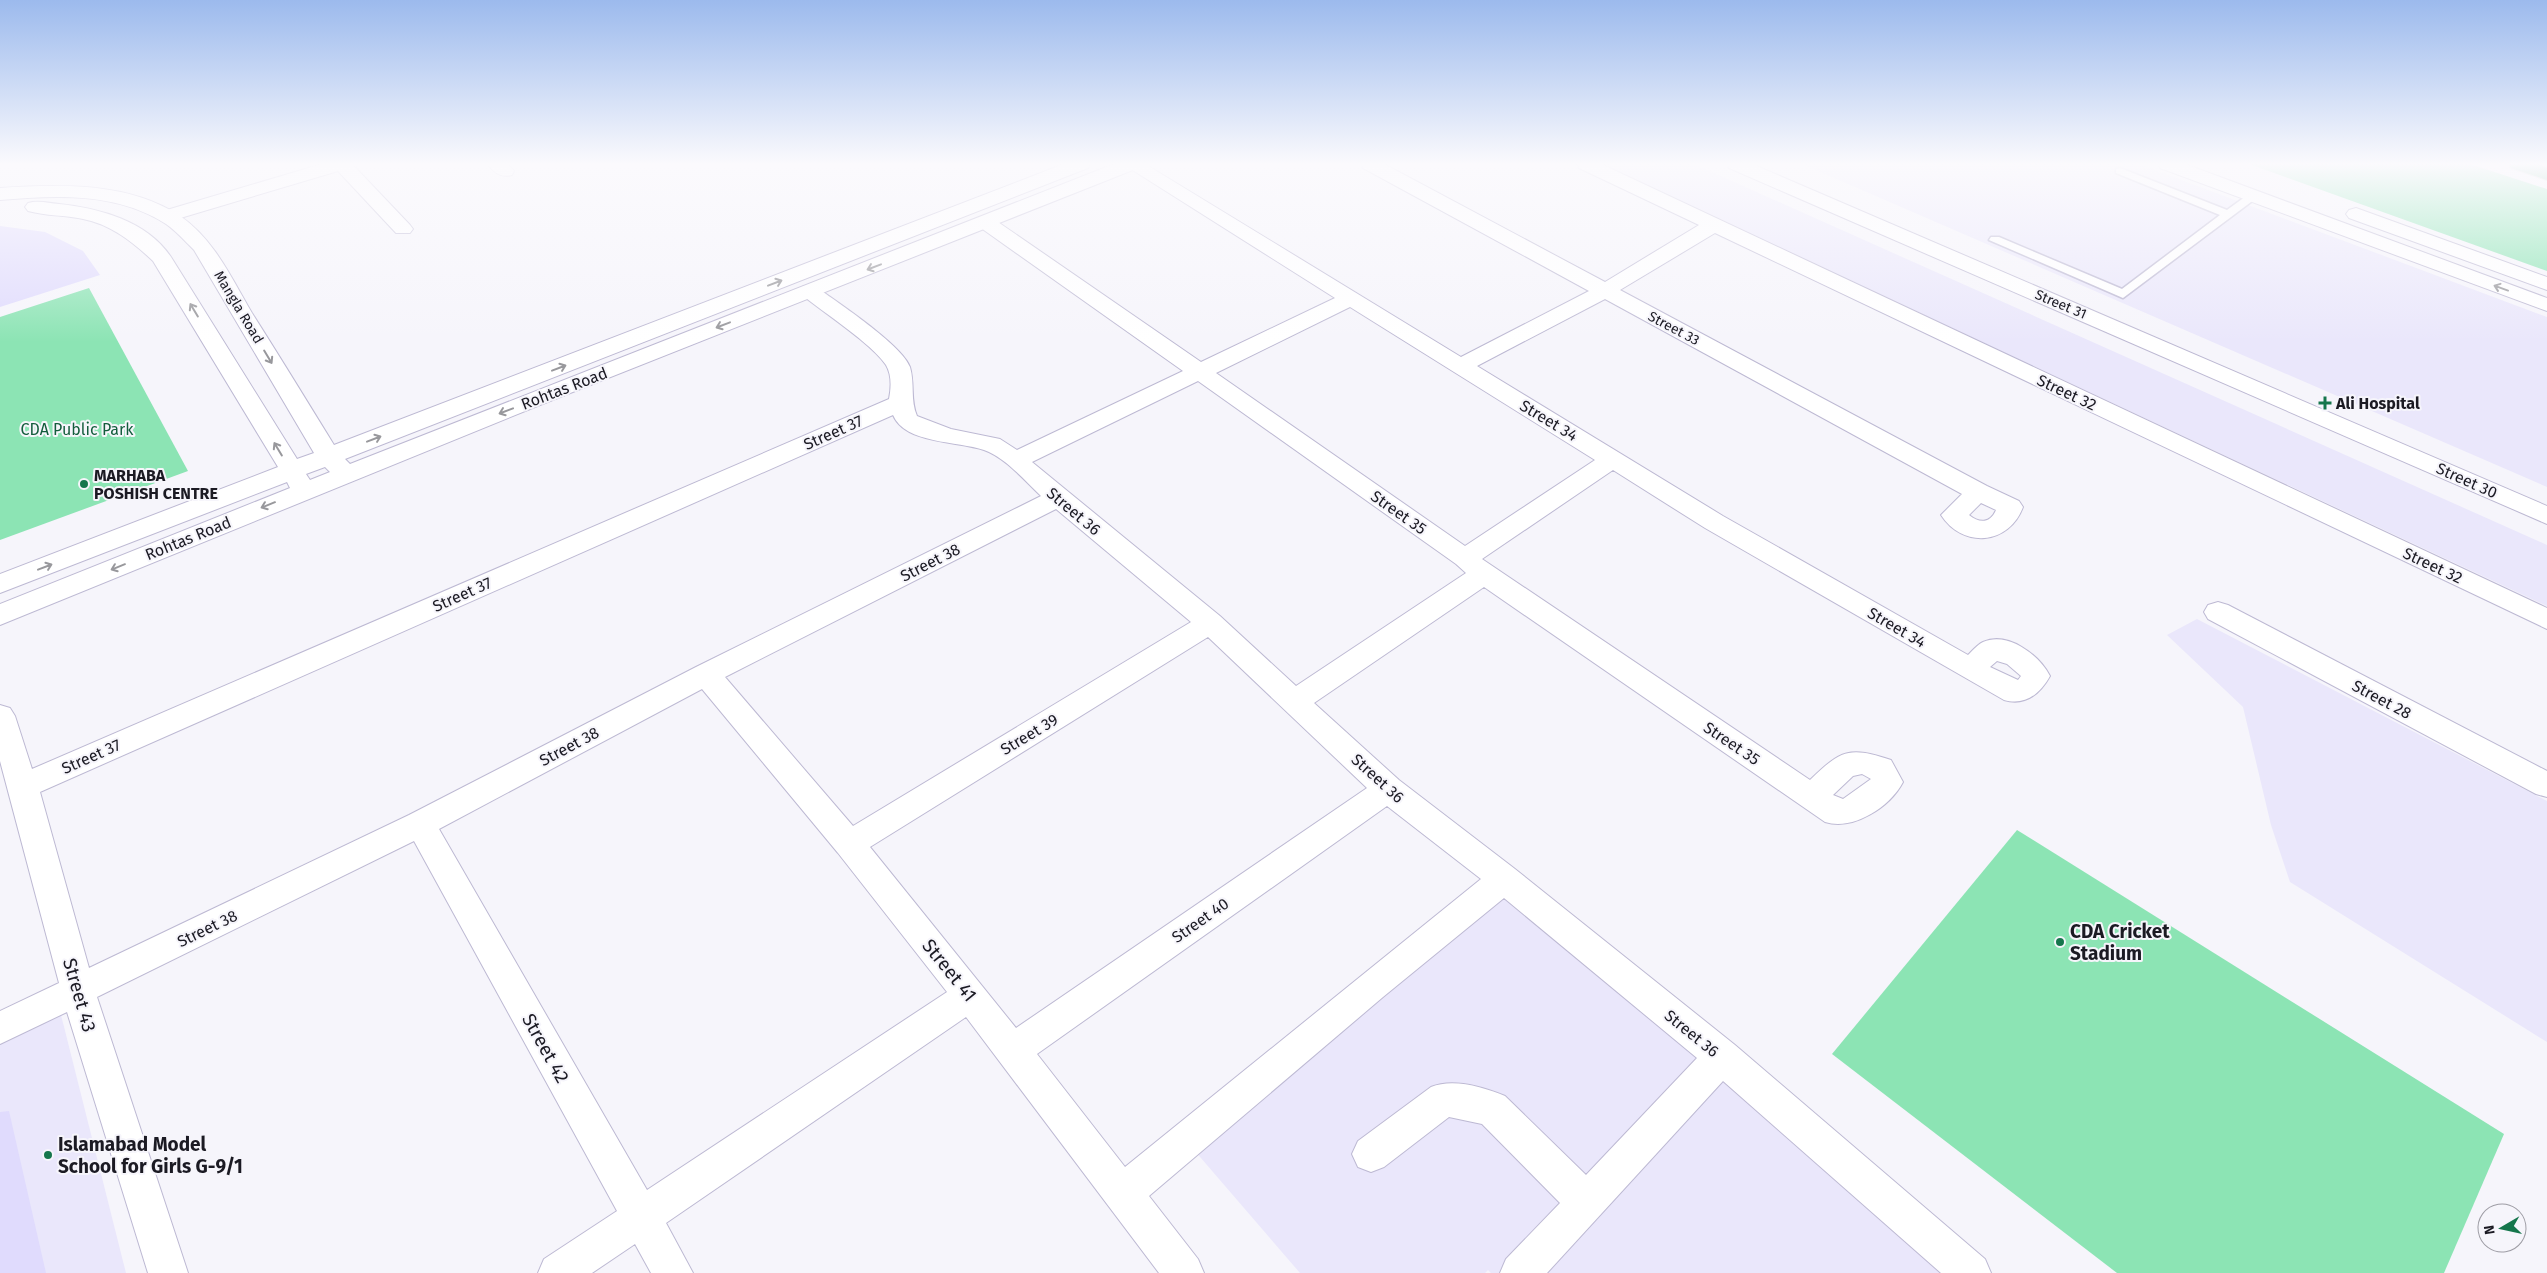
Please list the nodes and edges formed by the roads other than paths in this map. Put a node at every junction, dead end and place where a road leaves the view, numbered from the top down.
1 (115, 223) edge
2 (176, 223) edge
3 (397, 223) edge
4 (934, 223) edge
5 (1227, 223) edge
6 (1480, 223) edge
7 (1710, 223) edge
8 (1874, 223) edge
9 (2216, 223) edge
10 (2346, 223) edge
11 (2384, 223) edge
12 (988, 224) joint
13 (1713, 225) junction
14 (403, 230) dead end
15 (1995, 240) dead end
16 (2547, 284) edge
17 (809, 291) junction
18 (1606, 291) junction
19 (1351, 300) junction
20 (2547, 305) edge
21 (1460, 366) junction
22 (1201, 372) junction
23 (900, 403) junction
24 (2386, 444) joint
25 (1614, 459) junction
26 (1016, 460) junction
27 (337, 465) junction
28 (298, 481) junction
29 (1978, 492) dead end
30 (1058, 498) junction
31 (2547, 516) edge
32 (1474, 566) junction
33 (0, 584) edge
34 (2218, 612) dead end
35 (0, 615) edge
36 (2547, 618) edge
37 (1210, 623) junction
38 (1970, 669) dead end
39 (706, 674) junction
40 (1296, 701) junction
41 (0, 716) edge
42 (2547, 785) edge
43 (24, 786) junction
44 (1388, 789) junction
45 (1812, 797) dead end
46 (420, 824) junction
47 (849, 844) junction
48 (1504, 879) junction
49 (78, 991) junction
50 (970, 995) junction
51 (0, 1028) edge
52 (1013, 1050) junction
53 (1722, 1057) junction
54 (1371, 1154) dead end
55 (1123, 1193) junction
56 (1586, 1202) junction
57 (642, 1218) junction
58 (168, 1273) edge
59 (558, 1273) edge
60 (673, 1273) edge
61 (1184, 1273) edge
62 (1520, 1273) edge
63 (1971, 1273) edge

28 -> 1 street
2 -> 27 street, Mangla Road
3 - 14 street
27 -> 4 street, Rohtas Road
5 - 19 street, Street 34
6 - 18 street, Street 33
7 - 13 street, Street 32
8 - 24 street, Street 31
9 - 15 lane
20 -> 10 street
11 - 16 street
12 -> 17 street, Rohtas Road
12 - 22 street, Street 35
13 - 18 street
13 - 36 street, Street 32
17 - 23 street
17 -> 27 street, Rohtas Road
18 - 21 street
18 - 29 street, Street 33
19 - 21 street, Street 34
19 - 22 street
21 - 25 street, Street 34
22 - 26 street
22 - 32 street, Street 35
23 - 26 street, Street 36
23 - 43 street, Street 37
24 - 31 street, Street 30
25 - 32 street
25 - 38 street, Street 34
26 - 30 street, Street 36
27 - 28 street, Rohtas Road
33 -> 28 street, Rohtas Road
28 -> 35 street, Rohtas Road
30 - 37 street, Street 36
30 - 39 street, Street 38
32 - 40 street
32 - 45 street, Street 35
34 - 42 street, Street 28
37 - 40 street, Street 36
37 - 47 street, Street 39
39 - 46 street, Street 38
39 - 47 street, Street 41
40 - 44 street, Street 36
41 - 43 street, Street 43
43 - 49 street, Street 43
44 - 48 street, Street 36
44 - 52 street, Street 40
46 - 49 street, Street 38
46 - 57 street, Street 42
47 - 50 street, Street 41
48 - 53 street, Street 36
48 - 55 street
49 - 51 street, Street 38
49 - 58 street, Street 43
50 - 52 street, Street 41
50 - 57 street
52 - 55 street, Street 41
53 - 56 street
53 - 63 street, Street 36
54 - 56 street
55 - 61 street, Street 41
56 - 62 street
57 - 59 street
57 - 60 street, Street 42

